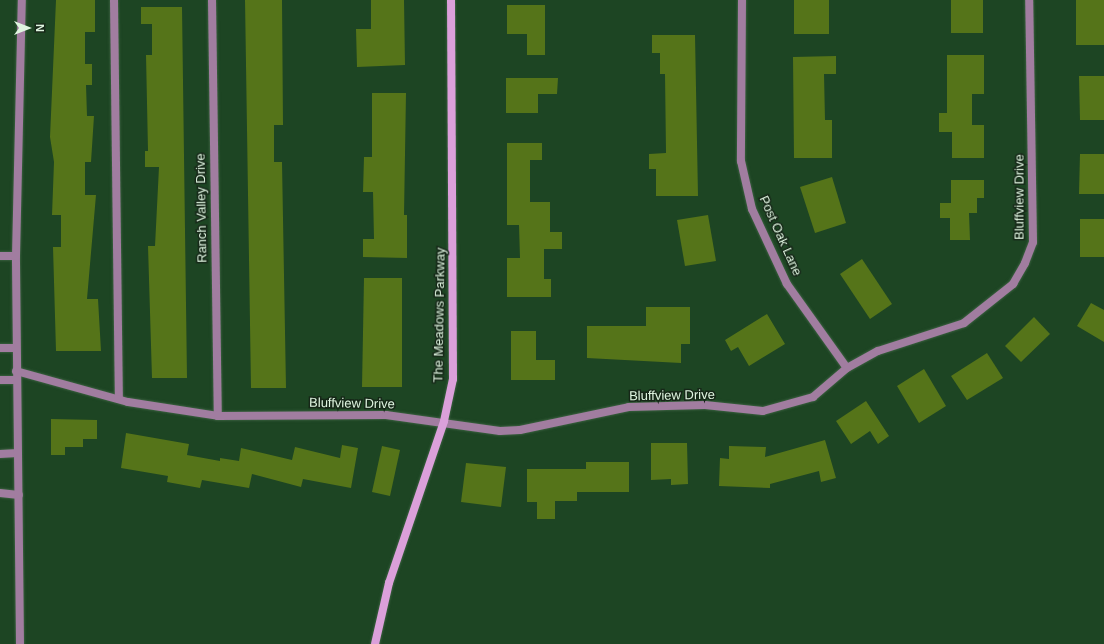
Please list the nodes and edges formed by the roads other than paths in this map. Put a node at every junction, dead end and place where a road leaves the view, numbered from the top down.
1 (22, 0) edge
2 (114, 0) edge
3 (212, 0) edge
4 (451, 0) edge
5 (742, 0) edge
6 (1029, 0) edge
7 (0, 256) edge
8 (16, 256) junction
9 (0, 348) edge
10 (16, 348) junction
11 (847, 368) junction
12 (16, 371) junction
13 (0, 380) edge
14 (16, 380) junction
15 (118, 399) junction
16 (218, 416) junction
17 (444, 421) junction
18 (18, 453) junction
19 (0, 454) edge
20 (0, 493) edge
21 (19, 495) junction
22 (20, 644) edge
23 (375, 644) edge

1 - 8 street
2 - 15 street
3 - 16 street, Ranch Valley Drive
4 - 17 street, The Meadows Parkway
5 - 11 street, Post Oak Lane
6 - 11 street, Bluffview Drive
7 - 8 street
8 - 10 street
9 - 10 street
10 - 12 street
11 - 17 street, Bluffview Drive
12 - 14 street
12 - 15 street, Bluffview Drive
13 - 14 street
14 - 18 street
15 - 16 street, Bluffview Drive
16 - 17 street, Bluffview Drive
17 - 23 street, The Meadows Parkway
18 - 19 street
18 - 21 street
20 - 21 street
21 - 22 street

